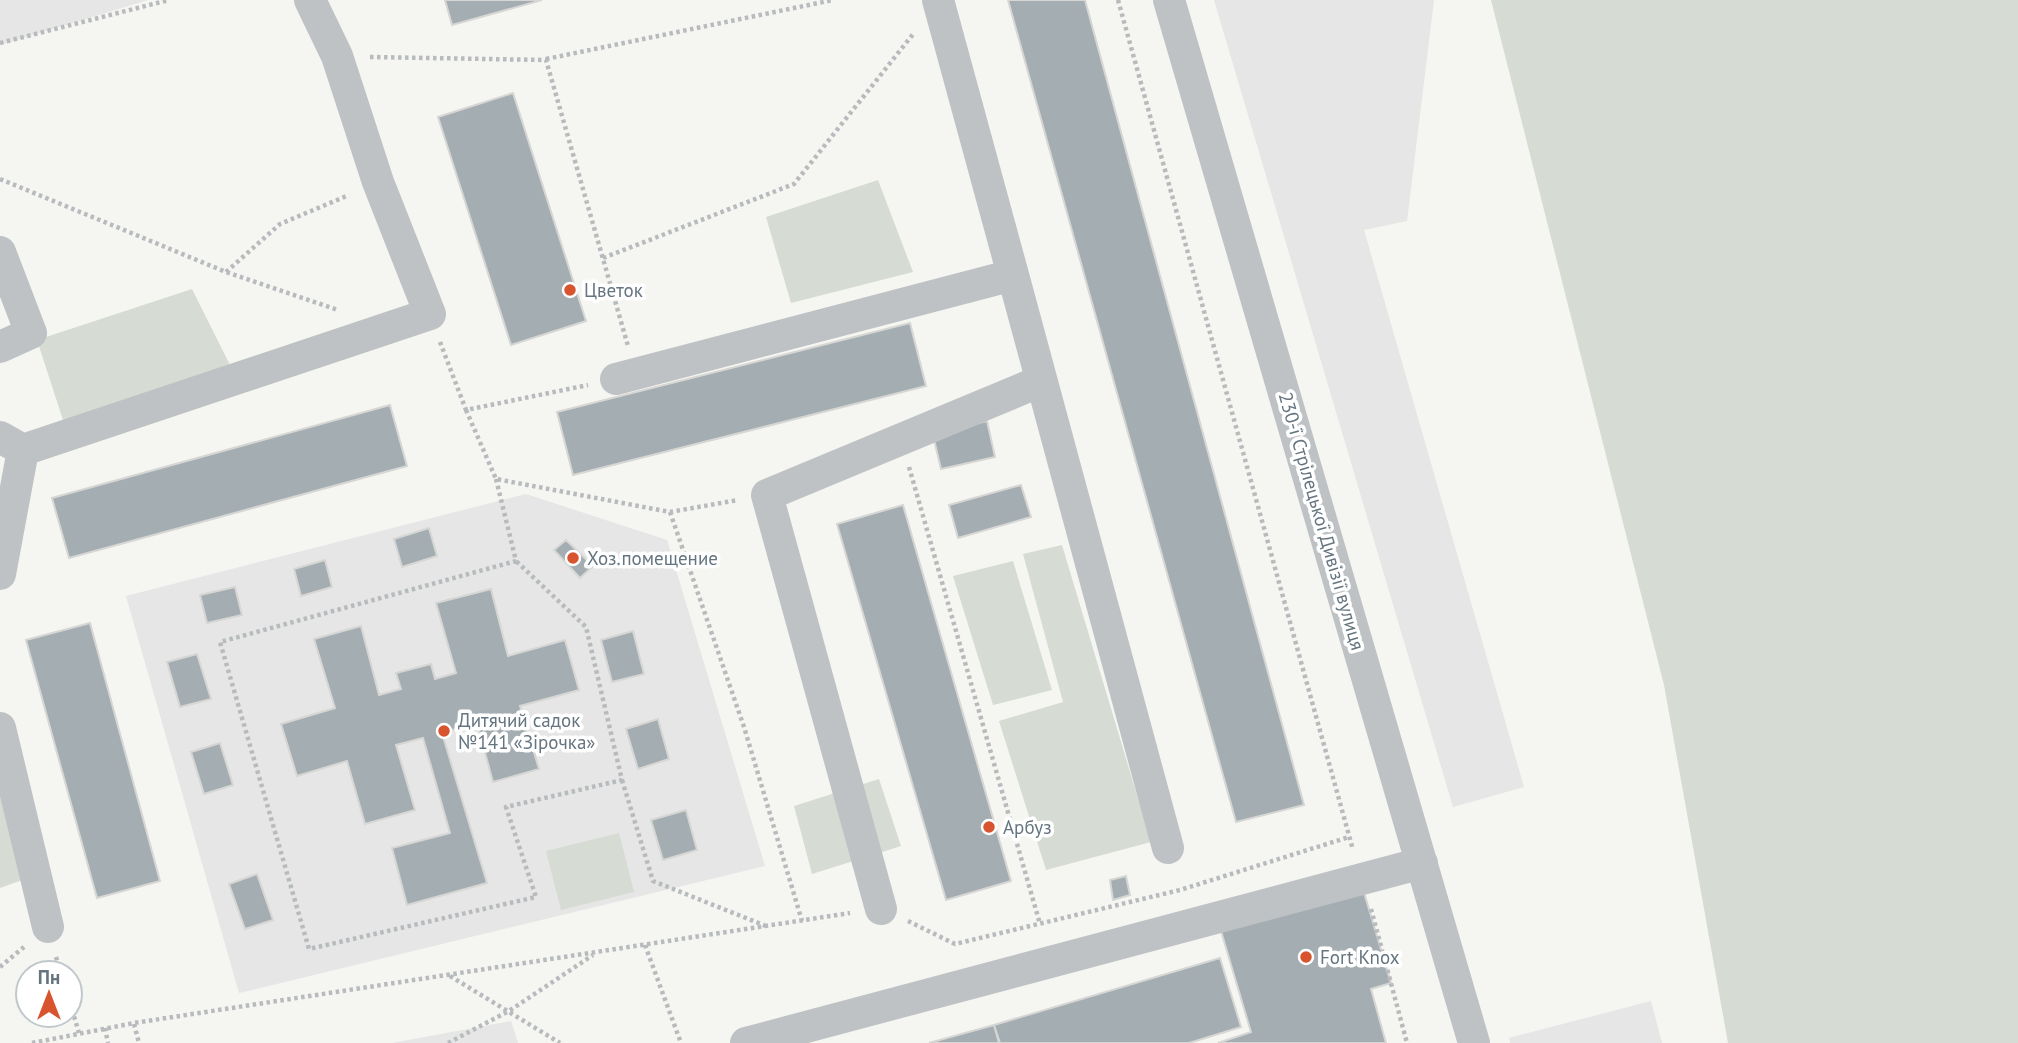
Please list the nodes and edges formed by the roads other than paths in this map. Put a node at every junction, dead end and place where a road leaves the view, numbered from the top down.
1 (310, 0) edge
2 (1169, 0) edge
3 (939, 1) edge
4 (0, 252) edge
5 (1013, 275) junction
6 (0, 347) edge
7 (626, 376) road end
8 (1041, 381) junction
9 (11, 443) edge
10 (0, 574) edge
11 (0, 728) edge
12 (1168, 849) dead end
13 (1422, 863) junction
14 (881, 909) road end
15 (48, 928) dead end
16 (746, 1043) edge
17 (1474, 1043) edge

1 - 9 street
2 - 13 street, 230-ї Стрілецької Дивізії вулиця
3 - 5 street
4 - 6 street
5 - 7 street
5 - 8 street
8 - 12 street
8 - 14 street
9 - 10 street
11 - 15 street
13 - 16 street
13 - 17 street, 230-ї Стрілецької Дивізії вулиця

